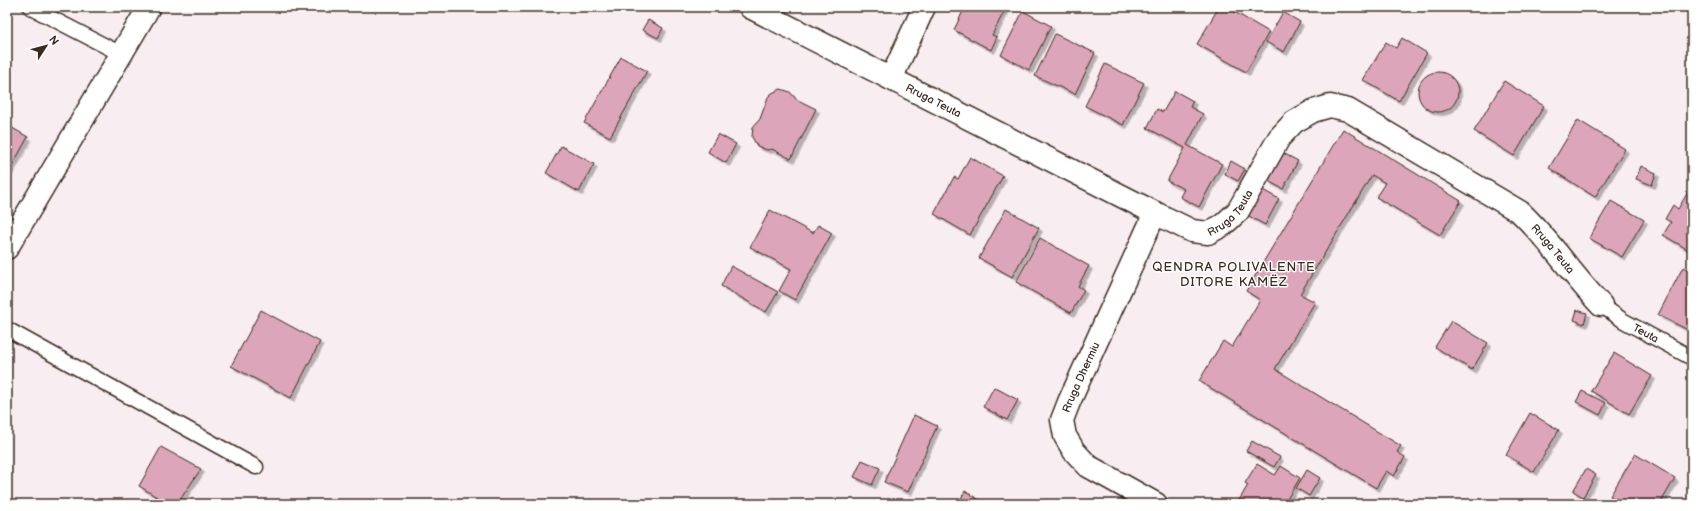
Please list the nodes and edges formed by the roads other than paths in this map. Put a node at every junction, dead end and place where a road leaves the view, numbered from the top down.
1 (30, 7) edge
2 (149, 7) edge
3 (750, 7) edge
4 (924, 7) edge
5 (121, 54) junction
6 (891, 79) junction
7 (1155, 213) junction
8 (7, 248) edge
9 (1601, 305) joint
10 (7, 329) edge
11 (1692, 358) edge
12 (256, 467) dead end
13 (1156, 504) edge

1 - 5 lane
2 - 5 street
3 - 6 street, Rruga Teuta
4 - 6 street
5 - 8 street
6 - 7 street, Rruga Teuta
7 - 9 street, Rruga Teuta
7 - 13 street, Rruga Dhermiu
9 - 11 lane, Teuta
10 - 12 lane

